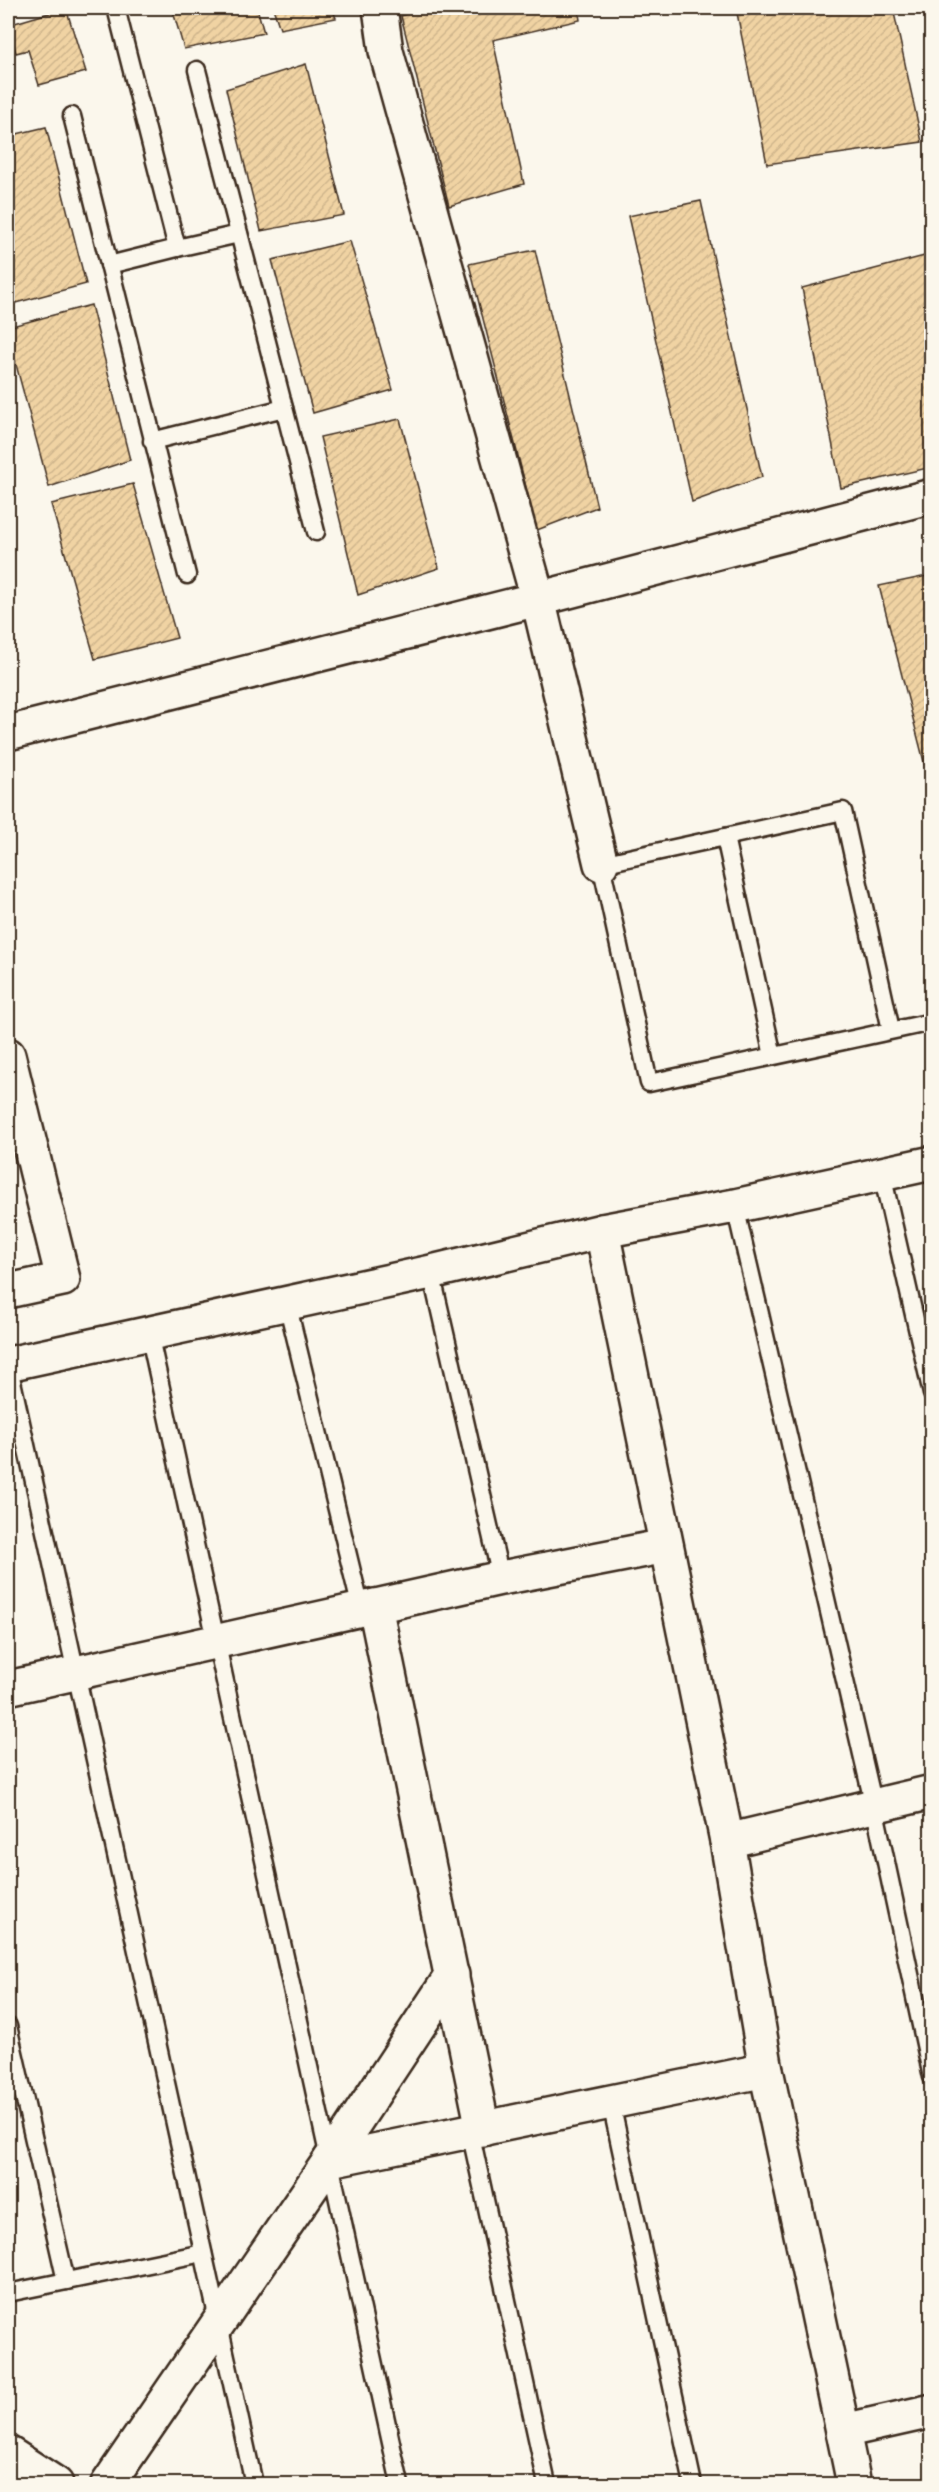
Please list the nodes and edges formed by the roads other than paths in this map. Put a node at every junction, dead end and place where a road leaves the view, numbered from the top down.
1 (116, 8) edge
2 (380, 8) edge
3 (197, 70) dead end
4 (72, 116) dead end
5 (239, 234) junction
6 (177, 248) junction
7 (109, 265) junction
8 (284, 408) junction
9 (152, 441) junction
10 (932, 496) edge
11 (316, 532) dead end
12 (187, 575) dead end
13 (538, 599) junction
14 (8, 733) edge
15 (725, 837) junction
16 (601, 864) junction
17 (932, 1022) edge
18 (891, 1030) junction
19 (8, 1055) edge
20 (773, 1056) junction
21 (932, 1164) edge
22 (882, 1174) junction
23 (735, 1206) junction
24 (602, 1231) junction
25 (431, 1272) junction
26 (8, 1291) edge
27 (287, 1303) junction
28 (149, 1333) junction
29 (8, 1364) edge
30 (932, 1394) edge
31 (666, 1546) junction
32 (501, 1578) junction
33 (368, 1608) junction
34 (217, 1641) junction
35 (76, 1673) junction
36 (8, 1688) edge
37 (932, 1792) edge
38 (874, 1806) junction
39 (727, 1841) junction
40 (452, 1976) junction
41 (8, 2026) edge
42 (766, 2070) junction
43 (932, 2077) edge
44 (611, 2103) junction
45 (477, 2130) junction
46 (330, 2160) junction
47 (203, 2253) junction
48 (66, 2281) junction
49 (8, 2294) edge
50 (219, 2324) junction
51 (932, 2411) edge
52 (843, 2432) junction
53 (8, 2453) edge
54 (56, 2484) edge
55 (108, 2484) edge
56 (254, 2484) edge
57 (399, 2484) edge
58 (547, 2484) edge
59 (693, 2484) edge
60 (854, 2484) edge

1 - 6 lane
2 - 13 street
3 - 5 lane
4 - 7 lane
5 - 6 lane
5 - 8 lane
6 - 7 lane
7 - 9 lane
8 - 9 lane
8 - 11 lane
9 - 12 lane
10 - 13 street
13 - 14 street
13 - 16 street
15 - 16 lane
15 - 18 lane
15 - 20 lane
16 - 20 lane
17 - 18 lane
18 - 20 lane
19 - 26 street
21 - 22 street
22 - 23 street
22 - 30 lane
23 - 24 street
23 - 38 lane
24 - 25 street
24 - 31 street
25 - 27 street
25 - 32 lane
27 - 28 street
27 - 33 lane
28 - 29 street
28 - 34 lane
29 - 35 lane
31 - 32 street
31 - 39 street
32 - 33 street
33 - 34 street
33 - 40 street
34 - 35 street
34 - 46 lane
35 - 36 street
35 - 47 lane
37 - 38 street
38 - 39 street
38 - 43 lane
39 - 42 street
40 - 45 street
40 - 46 street
41 - 48 lane
42 - 44 street
42 - 52 street
44 - 45 street
44 - 59 lane
45 - 46 street
45 - 58 lane
46 - 50 street
46 - 57 lane
47 - 48 lane
47 - 50 lane
48 - 49 lane
50 - 55 street
50 - 56 lane
51 - 52 street
52 - 60 street
53 - 54 street

